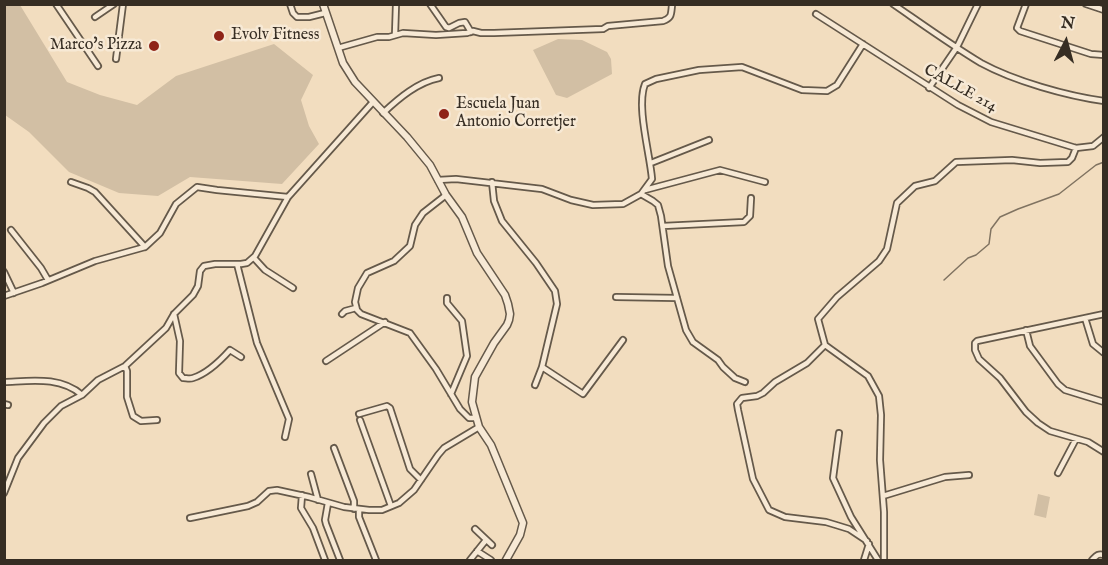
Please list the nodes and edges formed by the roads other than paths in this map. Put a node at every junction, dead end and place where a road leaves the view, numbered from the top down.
1 (56, 4) edge
2 (114, 4) edge
3 (123, 4) edge
4 (290, 4) edge
5 (322, 4) edge
6 (396, 4) edge
7 (430, 4) edge
8 (893, 4) edge
9 (1026, 4) edge
10 (1086, 4) edge
11 (672, 5) edge
12 (977, 5) edge
13 (1104, 10) edge
14 (325, 13) junction
15 (816, 14) dead end
16 (95, 17) dead end
17 (471, 32) junction
18 (395, 35) junction
19 (863, 44) junction
20 (957, 47) junction
21 (338, 48) junction
22 (1104, 55) edge
23 (116, 59) dead end
24 (99, 66) dead end
25 (439, 78) dead end
26 (929, 88) junction
27 (1104, 101) edge
28 (373, 102) junction
29 (383, 113) junction
30 (1104, 137) edge
31 (709, 140) dead end
32 (1076, 148) junction
33 (651, 163) junction
34 (438, 180) junction
35 (71, 182) dead end
36 (492, 182) junction
37 (765, 182) dead end
38 (643, 192) junction
39 (446, 195) junction
40 (288, 197) junction
41 (751, 198) dead end
42 (663, 226) junction
43 (11, 230) dead end
44 (145, 247) junction
45 (254, 258) junction
46 (237, 264) junction
47 (4, 272) edge
48 (48, 280) junction
49 (293, 288) dead end
50 (14, 293) junction
51 (4, 296) edge
52 (616, 297) dead end
53 (447, 298) dead end
54 (677, 298) junction
55 (356, 308) junction
56 (174, 314) junction
57 (342, 314) dead end
58 (1104, 314) edge
59 (1085, 318) junction
60 (385, 322) junction
61 (1026, 330) junction
62 (623, 340) dead end
63 (825, 345) junction
64 (1104, 353) edge
65 (241, 357) dead end
66 (326, 361) dead end
67 (125, 366) junction
68 (542, 367) junction
69 (4, 381) edge
70 (745, 382) dead end
71 (535, 385) dead end
72 (450, 394) junction
73 (82, 395) junction
74 (1104, 402) edge
75 (358, 414) dead end
76 (476, 418) junction
77 (157, 420) dead end
78 (360, 420) dead end
79 (479, 428) junction
80 (839, 433) dead end
81 (285, 436) dead end
82 (1076, 439) junction
83 (334, 448) dead end
84 (1104, 452) edge
85 (310, 474) dead end
86 (1058, 474) dead end
87 (969, 475) dead end
88 (421, 480) junction
89 (4, 493) edge
90 (302, 495) junction
91 (883, 496) junction
92 (318, 500) junction
93 (328, 503) junction
94 (392, 506) junction
95 (357, 509) junction
96 (190, 518) dead end
97 (475, 530) dead end
98 (486, 540) junction
99 (868, 542) junction
100 (492, 545) dead end
101 (477, 551) junction
102 (1104, 555) edge
103 (491, 560) edge
104 (325, 561) edge
105 (340, 561) edge
106 (376, 561) edge
107 (470, 561) edge
108 (506, 561) edge
109 (864, 561) edge
110 (878, 561) edge
111 (884, 561) edge
112 (1092, 561) edge

1 - 24 street
2 - 16 street
3 - 23 street
4 - 14 street
5 - 14 street
6 - 18 street
7 - 17 street
8 - 20 street
9 - 22 street
10 - 13 street
11 - 17 street
12 - 20 street
14 - 21 street
15 - 19 street, CALLE 214
17 - 18 street
18 - 21 street
19 - 26 street, CALLE 214
19 - 33 street
20 - 26 street
20 - 27 street
21 - 28 street
25 - 29 street
26 - 32 street, CALLE 214
28 - 29 street
28 - 40 street
29 - 34 street
30 - 32 street
31 - 33 street
32 - 63 street
33 - 38 street
34 - 36 street
34 - 39 street
35 - 44 street
36 - 38 street
36 - 68 street
37 - 38 street
38 - 42 street
39 - 55 street
39 - 76 street
40 - 44 street
40 - 45 street
41 - 42 street
42 - 54 street
43 - 48 street
44 - 48 street
45 - 46 street
45 - 49 street
46 - 56 street
46 - 81 street
47 - 50 street
48 - 50 street
50 - 51 street
52 - 54 street
53 - 72 street
54 - 70 street
55 - 57 street
55 - 60 street
56 - 65 street
56 - 67 street
58 - 59 street
59 - 61 street
59 - 64 street
60 - 66 street
60 - 72 street
61 - 74 street
61 - 82 street
62 - 68 street
63 - 91 street
63 - 99 street
67 - 73 street
67 - 77 street
68 - 71 street
69 - 73 street
72 - 76 street
73 - 89 street
75 - 88 street
76 - 79 street
78 - 94 street
79 - 88 street
79 - 108 street
80 - 99 street
82 - 84 street
82 - 86 street
83 - 95 street
85 - 92 street
87 - 91 street
88 - 94 street
90 - 92 street
90 - 96 street
90 - 104 street
91 - 111 street
92 - 93 street
93 - 95 street
93 - 105 street
94 - 95 street
95 - 106 street
97 - 98 street
98 - 100 street
98 - 101 street
99 - 109 street
99 - 110 street
101 - 103 street
101 - 107 street
102 - 112 street

